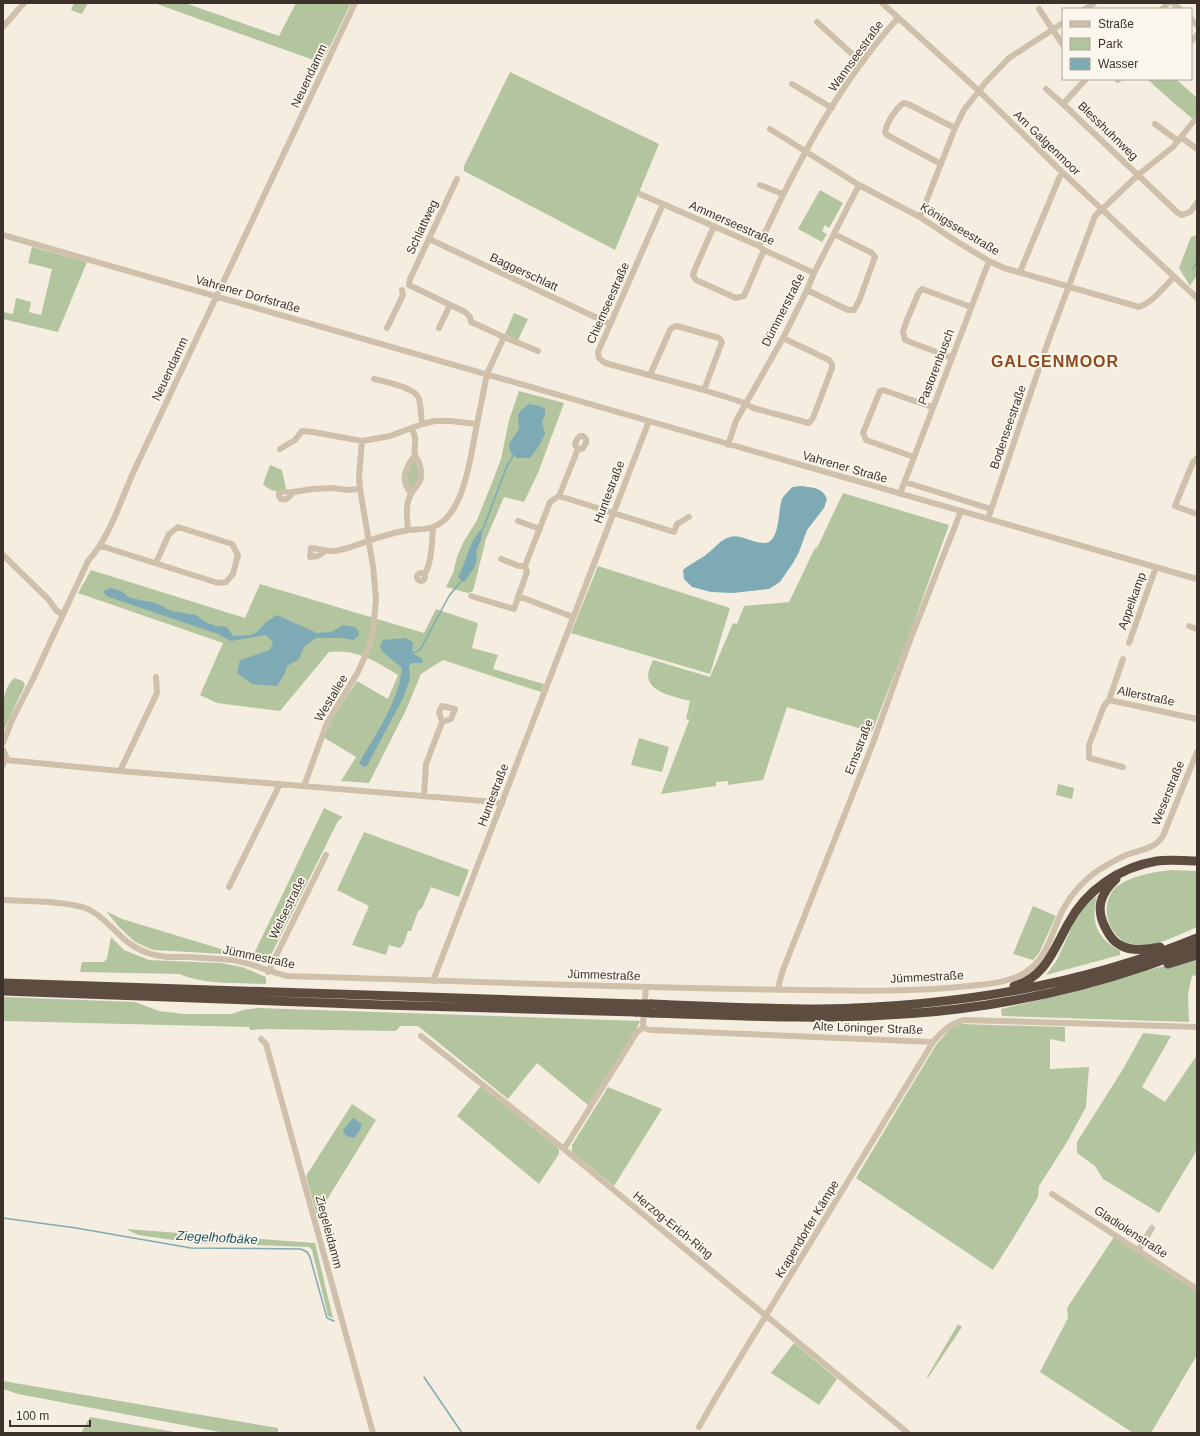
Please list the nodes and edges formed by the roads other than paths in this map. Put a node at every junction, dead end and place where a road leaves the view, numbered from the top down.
1 (24, 3) edge
2 (355, 3) edge
3 (882, 3) edge
4 (1039, 9) dead end
5 (898, 18) junction
6 (817, 22) dead end
7 (1062, 24) edge
8 (3, 27) edge
9 (1053, 30) junction
10 (1062, 44) edge
11 (862, 63) junction
12 (1085, 80) edge
13 (792, 84) dead end
14 (1046, 88) dead end
15 (979, 91) junction
16 (1063, 104) junction
17 (832, 108) junction
18 (1197, 117) edge
19 (1155, 124) dead end
20 (954, 128) junction
21 (770, 129) dead end
22 (1180, 139) junction
23 (1197, 149) edge
24 (805, 152) junction
25 (941, 164) junction
26 (1063, 173) junction
27 (1138, 175) junction
28 (457, 178) dead end
29 (760, 185) dead end
30 (859, 185) junction
31 (640, 194) dead end
32 (783, 194) junction
33 (1197, 203) edge
34 (663, 204) junction
35 (1102, 209) junction
36 (920, 217) junction
37 (714, 226) junction
38 (834, 234) junction
39 (3, 235) edge
40 (429, 239) junction
41 (759, 246) junction
42 (764, 250) junction
43 (989, 261) junction
44 (1020, 272) junction
45 (814, 273) junction
46 (1174, 277) junction
47 (1069, 288) junction
48 (402, 290) dead end
49 (807, 290) junction
50 (217, 296) junction
51 (1197, 298) edge
52 (450, 305) junction
53 (971, 307) junction
54 (610, 324) junction
55 (386, 328) dead end
56 (439, 328) dead end
57 (504, 337) junction
58 (783, 338) junction
59 (538, 351) dead end
60 (952, 358) junction
61 (487, 374) junction
62 (650, 375) junction
63 (374, 379) dead end
64 (704, 390) junction
65 (745, 403) junction
66 (932, 407) junction
67 (649, 421) junction
68 (422, 424) junction
69 (477, 424) junction
70 (411, 428) junction
71 (362, 441) junction
72 (728, 445) junction
73 (280, 449) dead end
74 (578, 449) dead end
75 (415, 455) junction
76 (914, 457) junction
77 (1197, 458) edge
78 (905, 482) junction
79 (360, 489) junction
80 (293, 492) dead end
81 (411, 493) junction
82 (900, 494) junction
83 (559, 496) junction
84 (991, 509) junction
85 (961, 512) junction
86 (612, 513) junction
87 (1197, 514) edge
88 (689, 517) dead end
89 (988, 519) junction
90 (518, 521) dead end
91 (433, 527) junction
92 (540, 529) junction
93 (408, 530) junction
94 (368, 540) junction
95 (100, 545) junction
96 (324, 551) dead end
97 (3, 555) edge
98 (501, 559) dead end
99 (156, 563) junction
100 (525, 566) junction
101 (1156, 567) junction
102 (424, 575) dead end
103 (1197, 579) edge
104 (471, 596) dead end
105 (518, 596) junction
106 (62, 615) junction
107 (573, 617) junction
108 (1189, 626) dead end
109 (1197, 629) edge
110 (1129, 643) dead end
111 (1123, 659) dead end
112 (156, 677) dead end
113 (1108, 700) junction
114 (1197, 719) edge
115 (442, 722) dead end
116 (3, 743) edge
117 (3, 750) edge
118 (1197, 752) edge
119 (4, 762) edge
120 (1123, 767) dead end
121 (120, 771) junction
122 (280, 784) junction
123 (304, 786) junction
124 (424, 795) junction
125 (502, 804) junction
126 (1159, 841) joint
127 (326, 855) dead end
128 (1197, 861) edge
129 (1123, 872) junction
130 (229, 887) dead end
131 (3, 900) edge
132 (1197, 938) edge
133 (1187, 942) junction
134 (1197, 947) edge
135 (1197, 955) edge
136 (1145, 966) junction
137 (268, 972) junction
138 (433, 980) junction
139 (3, 982) edge
140 (205, 985) dead end
141 (646, 987) junction
142 (778, 990) junction
143 (3, 991) edge
144 (240, 991) junction
145 (943, 1000) junction
146 (636, 1008) junction
147 (651, 1008) junction
148 (644, 1027) junction
149 (1197, 1027) edge
150 (421, 1036) dead end
151 (261, 1039) dead end
152 (933, 1042) junction
153 (564, 1149) junction
154 (1052, 1194) dead end
155 (1152, 1228) dead end
156 (1138, 1250) junction
157 (1197, 1289) edge
158 (766, 1316) junction
159 (699, 1427) dead end
160 (373, 1433) edge
161 (908, 1433) edge

1 - 8 street
2 - 50 street, Neuendamm
3 - 5 street, Am Galgenmoor
4 - 9 street
5 - 11 street, Wannseestraße
5 - 15 street, Am Galgenmoor
6 - 11 street
7 - 9 street
9 - 10 street
9 - 15 street
11 - 17 street, Wannseestraße
12 - 16 street, Blesshuhnweg
13 - 17 street, Wannseestraße
14 - 16 street, Blesshuhnweg
15 - 20 street
15 - 26 street, Am Galgenmoor
16 - 27 street, Blesshuhnweg
17 - 24 street, Wannseestraße
18 - 22 street, Bodenseestraße
19 - 22 street
20 - 25 street
20 - 25 street
21 - 24 street, Königsseestraße
22 - 23 street
22 - 27 street, Bodenseestraße
24 - 30 street, Königsseestraße
24 - 32 street, Wannseestraße
25 - 36 street
26 - 35 street, Am Galgenmoor
26 - 44 street
27 - 33 street, Blesshuhnweg
27 - 35 street, Bodenseestraße
28 - 40 street, Schlattweg
29 - 32 street
30 - 36 street, Königsseestraße
30 - 38 street, Dümmerstraße
31 - 34 street, Ammerseestraße
32 - 41 street, Wannseestraße
34 - 37 street, Ammerseestraße
34 - 54 street, Chiemseestraße
35 - 46 street, Am Galgenmoor
35 - 47 street, Bodenseestraße
36 - 43 street, Königsseestraße
37 - 41 street, Ammerseestraße
37 - 42 street
38 - 45 street, Dümmerstraße
38 - 49 street
39 - 50 street, Vahrener Dorfstraße
40 - 52 street, Schlattweg
40 - 54 street, Baggerschlatt
41 - 42 street, Ammerseestraße
42 - 45 street, Ammerseestraße
43 - 44 street, Königsseestraße
43 - 53 street, Pastorenbusch
44 - 47 street, Königsseestraße
45 - 49 street, Dümmerstraße
46 - 47 street, Königsseestraße
46 - 51 street, Am Galgenmoor
47 - 84 street, Bodenseestraße
48 - 55 street
49 - 58 street, Dümmerstraße
50 - 61 street, Vahrener Dorfstraße
50 - 95 street, Neuendamm
52 - 56 street
52 - 57 street
53 - 60 street, Pastorenbusch
53 - 60 street
54 - 62 street, Chiemseestraße
57 - 59 street
57 - 61 street
58 - 65 street, Dümmerstraße
58 - 65 street, Chiemseestraße
60 - 66 street, Pastorenbusch
61 - 67 street, Vahrener Straße
61 - 69 street
62 - 64 street, Chiemseestraße
62 - 64 street
63 - 68 street
64 - 65 street, Chiemseestraße
65 - 72 street, Dümmerstraße
66 - 76 street, Pastorenbusch
66 - 76 street
67 - 72 street, Vahrener Straße
67 - 86 street, Huntestraße
68 - 69 street
68 - 70 street
69 - 91 street
70 - 71 street
70 - 75 street
71 - 73 street
71 - 79 street, Westallee
72 - 82 street, Vahrener Straße
74 - 83 street
75 - 81 street
75 - 81 street
76 - 78 street, Pastorenbusch
77 - 87 street
78 - 82 street, Pastorenbusch
78 - 84 street
79 - 80 street
79 - 94 street, Westallee
81 - 93 street
82 - 85 street, Vahrener Straße
83 - 86 street
83 - 92 street
84 - 89 street, Bodenseestraße
85 - 89 street, Vahrener Straße
85 - 142 street, Emsstraße
86 - 88 street
86 - 107 street, Huntestraße
89 - 101 street, Vahrener Straße
90 - 92 street
91 - 93 street
91 - 102 street
92 - 100 street
93 - 94 street
94 - 96 street
94 - 123 street, Westallee
95 - 99 street
95 - 106 street, Neuendamm
97 - 106 street
98 - 100 street
99 - 99 street
100 - 105 street
101 - 103 street, Vahrener Straße
101 - 110 street, Appelkamp
104 - 105 street
105 - 107 street
106 - 116 street, Neuendamm
107 - 125 street, Huntestraße
108 - 109 street
111 - 113 street, Allerstraße
112 - 121 street
113 - 114 street, Allerstraße
113 - 120 street
115 - 124 street
117 - 119 street
118 - 126 street, Weserstraße
119 - 121 street
121 - 122 street
122 - 123 street
122 - 130 street
123 - 124 street
124 - 125 street
125 - 138 street, Huntestraße
126 - 142 street, Jümmestraße
127 - 137 street, Welsestraße
128 - 129 highway
129 - 133 highway
129 - 145 highway
131 - 137 street, Jümmestraße
132 - 133 highway
133 - 145 highway
134 - 136 highway
135 - 136 highway
136 - 147 highway
137 - 138 street, Jümmestraße
138 - 141 street, Jümmestraße
139 - 144 highway
140 - 144 highway
141 - 142 street, Jümmestraße
141 - 148 street
143 - 146 highway
144 - 146 highway
145 - 147 highway
146 - 147 highway, bridge
148 - 152 street, Alte Löninger Straße
148 - 153 street
149 - 152 street, Alte Löninger Straße
150 - 153 street, Herzog-Erich-Ring
151 - 160 street, Ziegeleidamm
152 - 158 street, Krapendorfer Kämpe
153 - 158 street, Herzog-Erich-Ring
154 - 156 street, Gladiolenstraße
155 - 156 street
156 - 157 street, Gladiolenstraße
158 - 159 street, Krapendorfer Kämpe
158 - 161 street, Herzog-Erich-Ring

